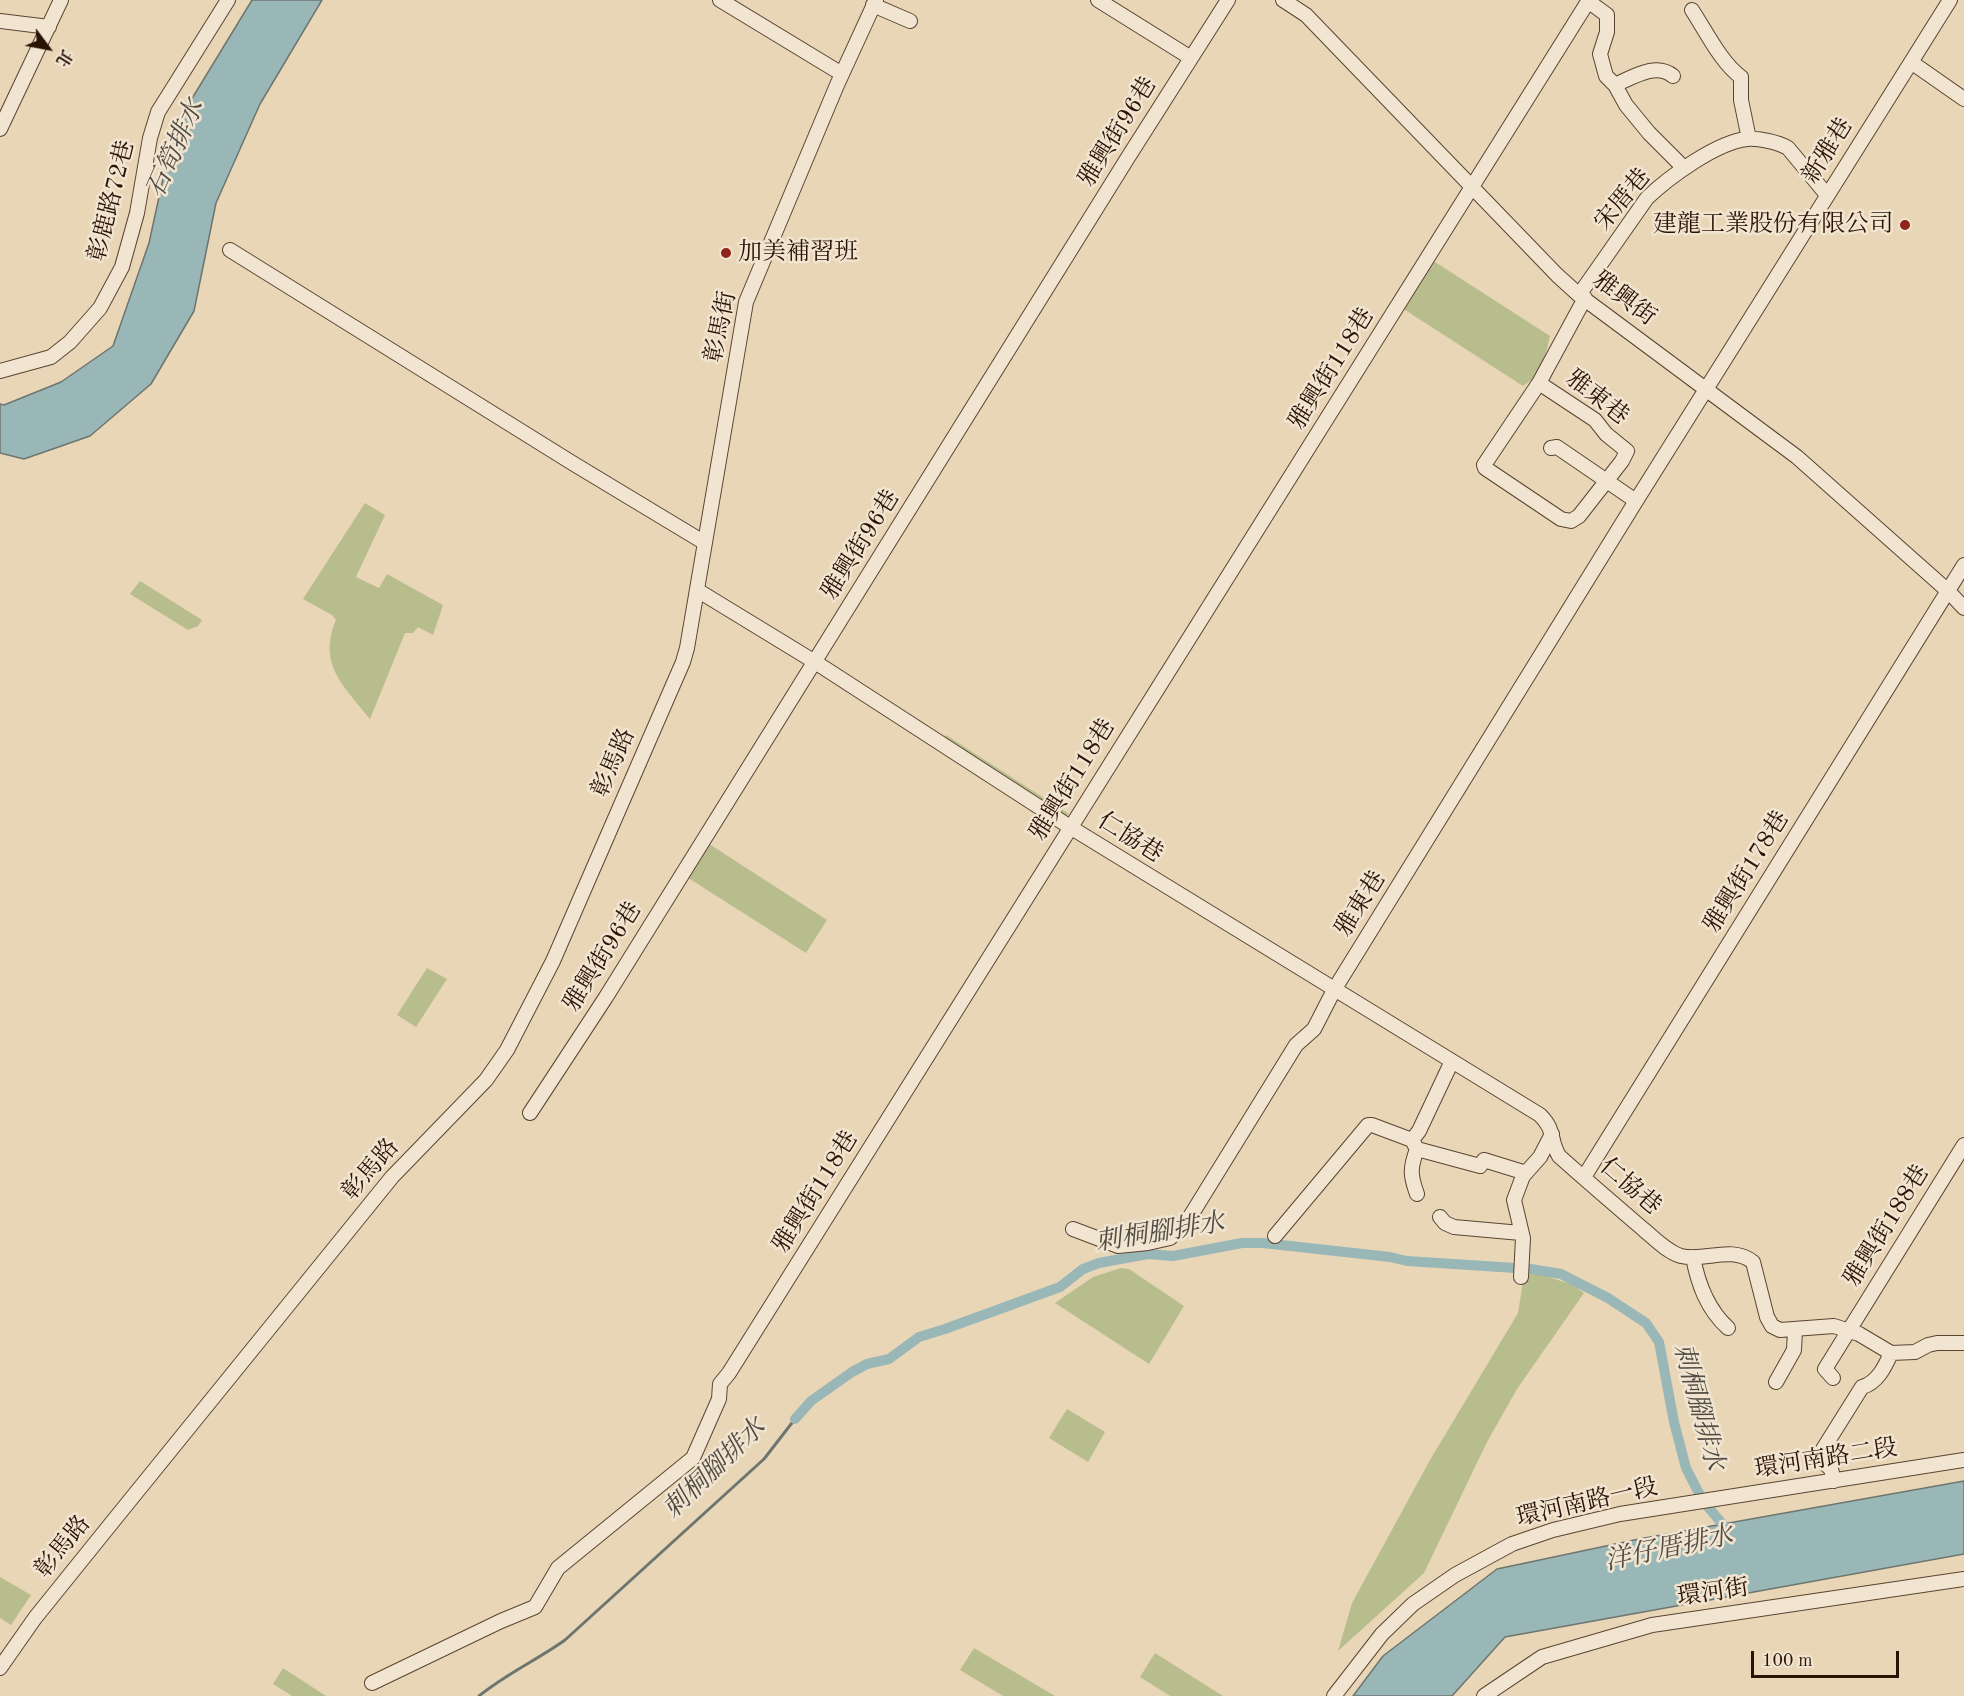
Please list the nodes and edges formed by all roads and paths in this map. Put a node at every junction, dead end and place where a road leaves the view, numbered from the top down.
1 (61, 0) edge
2 (228, 0) edge
3 (720, 0) edge
4 (1098, 0) edge
5 (1228, 0) edge
6 (1283, 0) edge
7 (1950, 0) edge
8 (1588, 1) edge
9 (874, 2) edge
10 (1692, 9) dead end
11 (0, 21) edge
12 (910, 21) dead end
13 (49, 27) junction
14 (1191, 58) junction
15 (1911, 62) junction
16 (842, 74) junction
17 (1673, 75) dead end
18 (1616, 86) junction
19 (1964, 99) edge
20 (0, 129) edge
21 (1749, 139) junction
22 (1684, 168) junction
23 (1473, 187) junction
24 (1827, 195) junction
25 (230, 250) dead end
26 (1582, 296) junction
27 (0, 370) edge
28 (1539, 383) junction
29 (1707, 388) junction
30 (1551, 448) dead end
31 (1606, 480) junction
32 (1636, 501) junction
33 (705, 543) junction
34 (1964, 565) edge
35 (697, 590) junction
36 (1948, 591) junction
37 (1964, 608) edge
38 (687, 648) joint
39 (815, 663) junction
40 (1070, 827) junction
41 (1334, 990) junction
42 (1452, 1062) junction
43 (530, 1113) dead end
44 (1552, 1134) junction
45 (1414, 1145) junction
46 (1964, 1145) edge
47 (1526, 1173) junction
48 (1584, 1177) junction
49 (1417, 1194) dead end
50 (1440, 1217) dead end
51 (1073, 1229) dead end
52 (1521, 1233) junction
53 (1275, 1236) dead end
54 (1693, 1257) junction
55 (1521, 1277) dead end
56 (1728, 1328) dead end
57 (1795, 1330) junction
58 (1849, 1331) junction
59 (1964, 1343) edge
60 (1891, 1353) junction
61 (1833, 1378) dead end
62 (1776, 1382) dead end
63 (1964, 1460) edge
64 (1834, 1481) junction
65 (1695, 1502) joint
66 (1964, 1579) edge
67 (0, 1668) edge
68 (372, 1683) dead end
69 (1334, 1696) edge
70 (1484, 1696) edge

1 - 13 street
2 - 27 street, 彰鹿路72巷
3 - 16 street
4 - 14 street
5 - 14 street, 雅興街96巷
6 - 23 street, 雅興街
7 - 15 street, 新雅巷
8 - 18 street
8 - 23 street, 雅興街118巷
9 - 12 street
9 - 16 street, 彰馬街
10 - 21 street
11 - 13 street
13 - 20 street
14 - 39 street, 雅興街96巷
15 - 19 street
15 - 24 street, 新雅巷
16 - 33 street, 彰馬街
17 - 18 street
18 - 22 street
21 - 22 street, 宋厝巷
21 - 24 street, 宋厝巷
22 - 26 street, 宋厝巷
23 - 26 street, 雅興街
23 - 40 street, 雅興街118巷
24 - 29 street, 新雅巷
25 - 33 street
26 - 28 street, 雅東巷
26 - 29 street, 雅興街
28 - 31 street, 雅東巷
28 - 31 street, 雅東巷
29 - 32 street, 雅東巷
29 - 36 street, 雅興街
30 - 31 street
31 - 32 street
32 - 41 street, 雅東巷
33 - 35 street, 彰馬街
34 - 36 street, 雅興街178巷
35 - 38 street, 彰馬街
35 - 39 street, 仁協巷
36 - 37 street, 雅興街
36 - 48 street, 雅興街178巷
38 - 67 street, 彰馬路
39 - 40 street, 仁協巷
39 - 43 street, 雅興街96巷
40 - 41 street, 仁協巷
40 - 68 street, 雅興街118巷
41 - 42 street, 仁協巷
41 - 51 street, 雅東巷
42 - 44 street, 仁協巷
42 - 45 street
44 - 47 street
44 - 48 street, 仁協巷
45 - 47 street
45 - 49 street
45 - 53 street
46 - 58 street, 雅興街188巷
47 - 52 street
48 - 54 street, 仁協巷
50 - 52 street
52 - 55 street
54 - 56 street
54 - 57 street, 仁協巷
57 - 58 street, 仁協巷
57 - 62 street
58 - 60 street, 仁協巷
58 - 61 street, 雅興街188巷
59 - 60 street
60 - 64 street
63 - 64 street, 環河南路二段
64 - 65 street, 環河南路二段
65 - 69 street, 環河南路一段
66 - 70 street, 環河街

